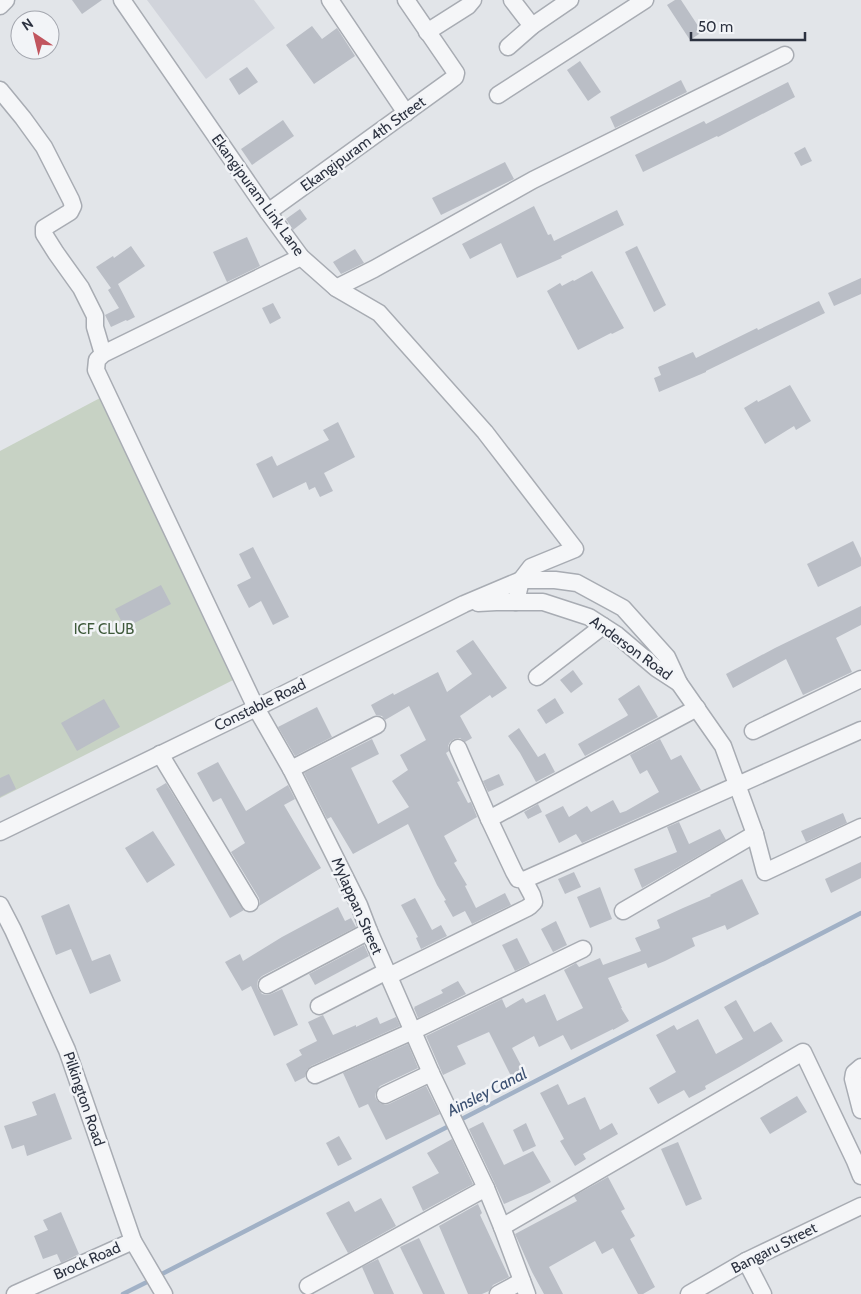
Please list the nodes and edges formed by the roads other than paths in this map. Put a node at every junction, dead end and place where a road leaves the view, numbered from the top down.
1 (6, 0) edge
2 (122, 0) edge
3 (330, 0) edge
4 (406, 0) edge
5 (473, 0) edge
6 (512, 0) edge
7 (570, 0) edge
8 (645, 0) edge
9 (0, 6) edge
10 (532, 26) junction
11 (427, 32) junction
12 (508, 47) dead end
13 (785, 55) dead end
14 (0, 90) edge
15 (498, 94) dead end
16 (406, 113) junction
17 (268, 212) junction
18 (301, 257) junction
19 (336, 288) junction
20 (103, 354) junction
21 (574, 549) joint
22 (521, 580) junction
23 (516, 602) junction
24 (464, 604) junction
25 (623, 608) joint
26 (603, 626) junction
27 (537, 677) dead end
28 (861, 679) edge
29 (679, 683) junction
30 (256, 708) junction
31 (697, 708) junction
32 (378, 725) dead end
33 (861, 730) edge
34 (753, 731) dead end
35 (458, 748) dead end
36 (160, 754) junction
37 (291, 769) junction
38 (737, 785) junction
39 (489, 819) junction
40 (861, 827) edge
41 (0, 832) edge
42 (756, 834) junction
43 (524, 880) junction
44 (250, 904) dead end
45 (0, 905) edge
46 (623, 911) dead end
47 (369, 931) junction
48 (583, 949) dead end
49 (388, 974) junction
50 (268, 986) dead end
51 (319, 1006) dead end
52 (413, 1030) junction
53 (861, 1067) edge
54 (431, 1073) junction
55 (315, 1075) dead end
56 (385, 1095) dead end
57 (861, 1110) edge
58 (861, 1176) edge
59 (486, 1188) junction
60 (861, 1206) edge
61 (502, 1227) junction
62 (133, 1241) junction
63 (746, 1261) junction
64 (308, 1286) dead end
65 (525, 1288) edge
66 (163, 1292) edge
67 (15, 1294) edge
68 (498, 1294) edge
69 (689, 1294) edge
70 (763, 1294) edge

1 - 9 street
2 - 17 street, Ekangipuram Link Lane
3 - 16 street
4 - 11 street
5 - 11 street
6 - 10 street
7 - 10 street
8 - 15 street
10 - 12 street
11 - 16 street, Ekangipuram 4th Street
13 - 19 street
14 - 20 street
16 - 17 street, Ekangipuram 4th Street
17 - 18 street, Ekangipuram Link Lane
18 - 19 street, Ekangipuram Link Lane
18 - 20 street
19 - 21 street, Ekangipuram Link Lane
20 - 30 street, Mylappan Street
21 - 22 street, Constable Road
22 - 23 street
22 - 24 street, Constable Road
22 - 25 street, Constable Road
23 - 24 street, Anderson Road
23 - 26 street, Anderson Road
24 - 30 street, Constable Road
25 - 29 street, Anderson Road
26 - 27 street
26 - 29 street, Anderson Road
28 - 34 street
29 - 31 street, Anderson Road
30 - 36 street, Constable Road
30 - 37 street, Mylappan Street
31 - 38 street, Anderson Road
31 - 39 street
32 - 37 street
33 - 38 street
35 - 39 street
36 - 41 street, Constable Road
36 - 44 street
37 - 47 street, Mylappan Street
38 - 42 street, Anderson Road
38 - 43 street
39 - 43 street
40 - 42 street, Anderson Road
42 - 46 street
43 - 49 street
45 - 62 street, Pilkington Road
47 - 49 street, Mylappan Street
47 - 50 street
48 - 52 street
49 - 51 street
49 - 52 street, Mylappan Street
52 - 54 street, Mylappan Street
52 - 55 street
53 - 57 street
54 - 56 street
54 - 59 street, Mylappan Street
58 - 61 street
59 - 61 street, Mylappan Street
59 - 64 street
60 - 63 street, Bangaru Street
61 - 65 street, Mylappan Street
62 - 66 street, Pilkington Road
62 - 67 street, Brock Road
63 - 69 street, Bangaru Street
63 - 70 street
65 - 68 street

